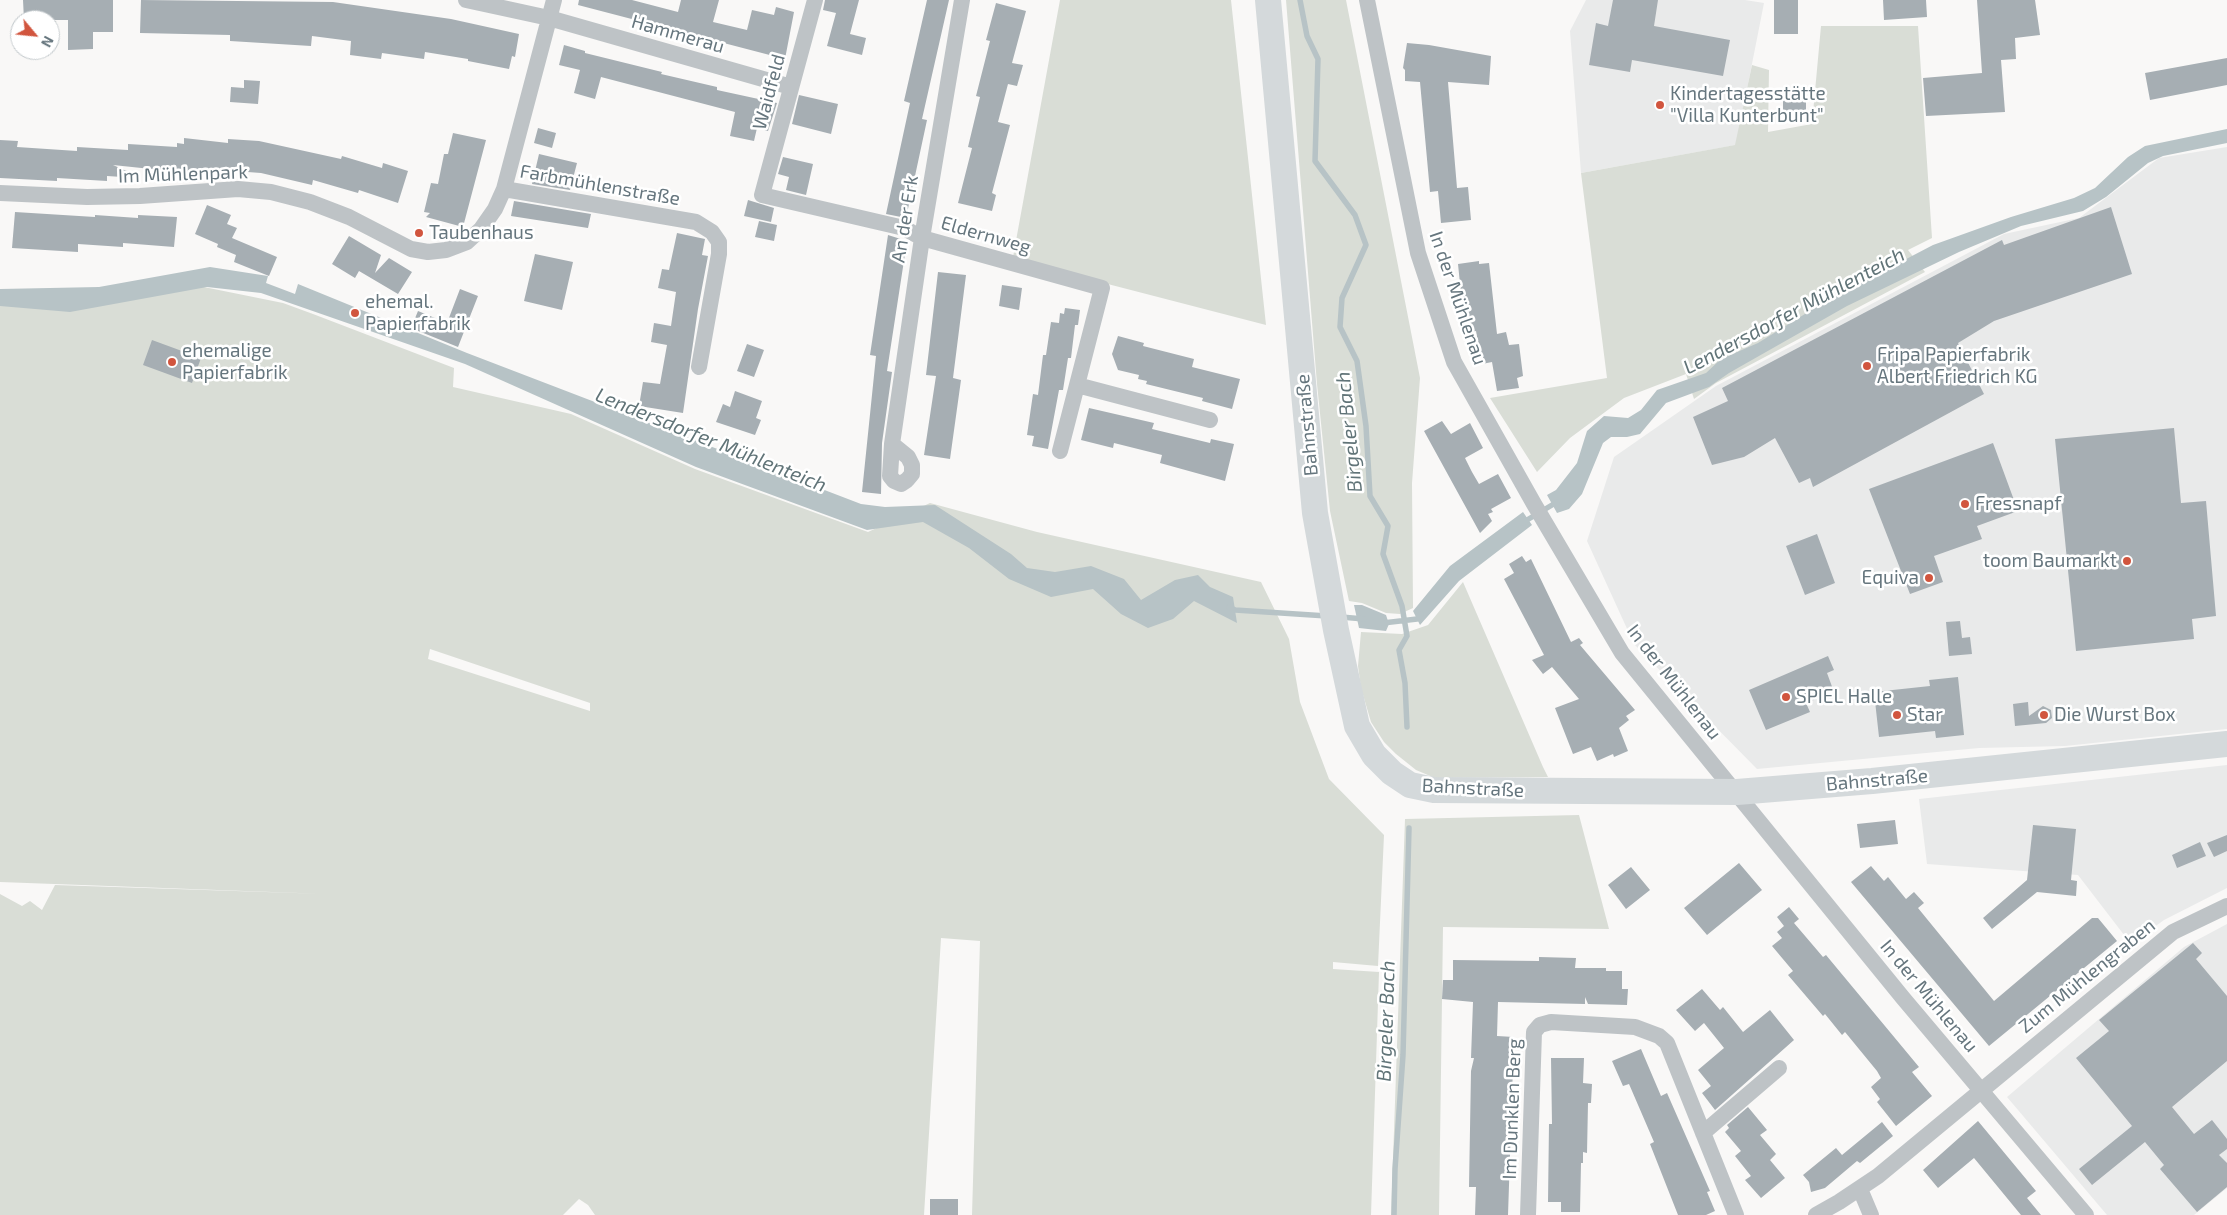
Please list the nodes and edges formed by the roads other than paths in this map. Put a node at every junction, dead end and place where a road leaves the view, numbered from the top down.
1 (466, 0) edge
2 (554, 0) edge
3 (815, 0) edge
4 (962, 0) edge
5 (1268, 0) edge
6 (1366, 0) edge
7 (549, 18) junction
8 (791, 87) junction
9 (504, 188) junction
10 (0, 193) edge
11 (762, 195) joint
12 (922, 238) junction
13 (699, 367) dead end
14 (1077, 385) junction
15 (1210, 420) dead end
16 (892, 444) dead end
17 (1060, 451) dead end
18 (2227, 744) edge
19 (1737, 792) junction
20 (2227, 906) edge
21 (1780, 1068) dead end
22 (1981, 1090) junction
23 (1704, 1133) junction
24 (1860, 1189) junction
25 (1528, 1215) edge
26 (1736, 1215) edge
27 (1816, 1215) edge
28 (1871, 1215) edge
29 (2086, 1215) edge

1 - 7 street, Hammerau
2 - 7 street, Farbmühlenstraße
3 - 8 street, Waidfeld
4 - 12 street, An der Erk
5 - 19 main road, Bahnstraße
6 - 19 street, In der Mühlenau
7 - 8 street, Hammerau
7 - 9 street, Farbmühlenstraße
8 - 11 street, Waidfeld
9 - 10 street, Im Mühlenpark
9 - 13 street, Farbmühlenstraße
11 - 12 street, Eldernweg
12 - 14 street, Eldernweg
12 - 16 street, An der Erk
14 - 15 street
14 - 17 street, Eldernweg
18 - 19 main road, Bahnstraße
19 - 22 street, In der Mühlenau
20 - 22 street, Zum Mühlengraben
21 - 23 street
22 - 24 street
22 - 29 street, In der Mühlenau
23 - 25 street, Im Dunklen Berg
23 - 26 street, Im Dunklen Berg
24 - 27 street
24 - 28 street

